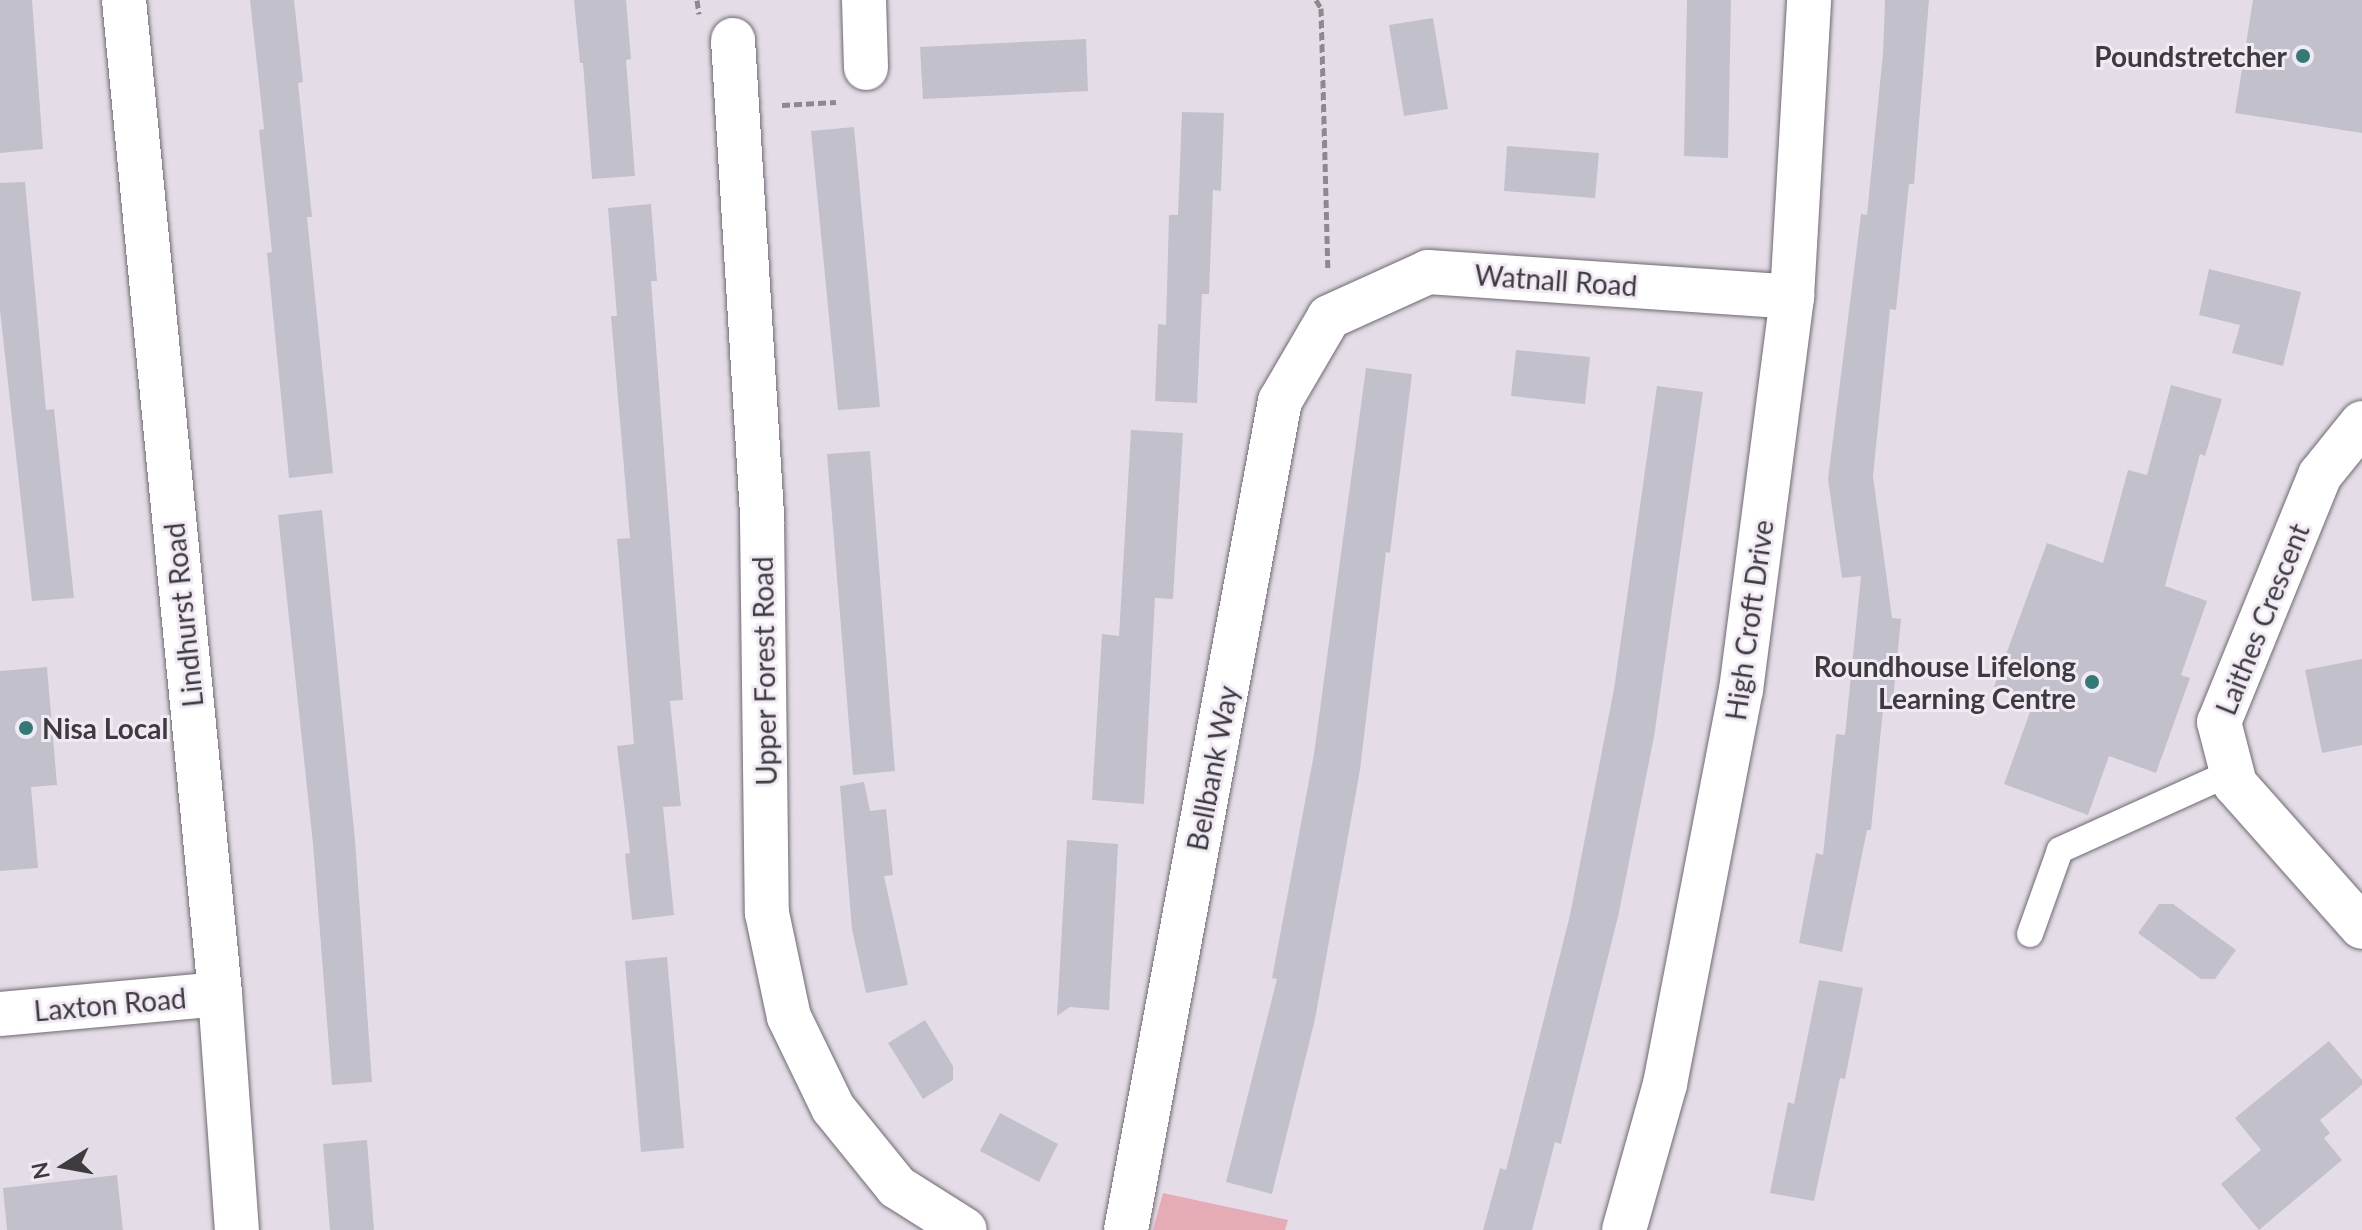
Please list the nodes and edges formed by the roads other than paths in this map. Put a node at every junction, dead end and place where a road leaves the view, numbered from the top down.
1 (124, 0) edge
2 (864, 0) edge
3 (1809, 0) edge
4 (733, 40) dead end
5 (866, 68) road end
6 (1792, 297) junction
7 (1329, 317) joint
8 (2362, 423) edge
9 (2232, 772) junction
10 (2362, 927) edge
11 (2030, 934) dead end
12 (220, 994) junction
13 (0, 1014) edge
14 (237, 1230) edge
15 (965, 1230) edge
16 (1126, 1230) edge
17 (1624, 1230) edge

1 - 12 street, Lindhurst Road
2 - 5 street
3 - 6 street, High Croft Drive
4 - 15 street, Upper Forest Road
6 - 7 street, Watnall Road
6 - 17 street, High Croft Drive
7 - 16 street, Bellbank Way
8 - 9 street, Laithes Crescent
9 - 10 street, Laithes Crescent
9 - 11 lane
12 - 13 street, Laxton Road
12 - 14 street, Lindhurst Road

